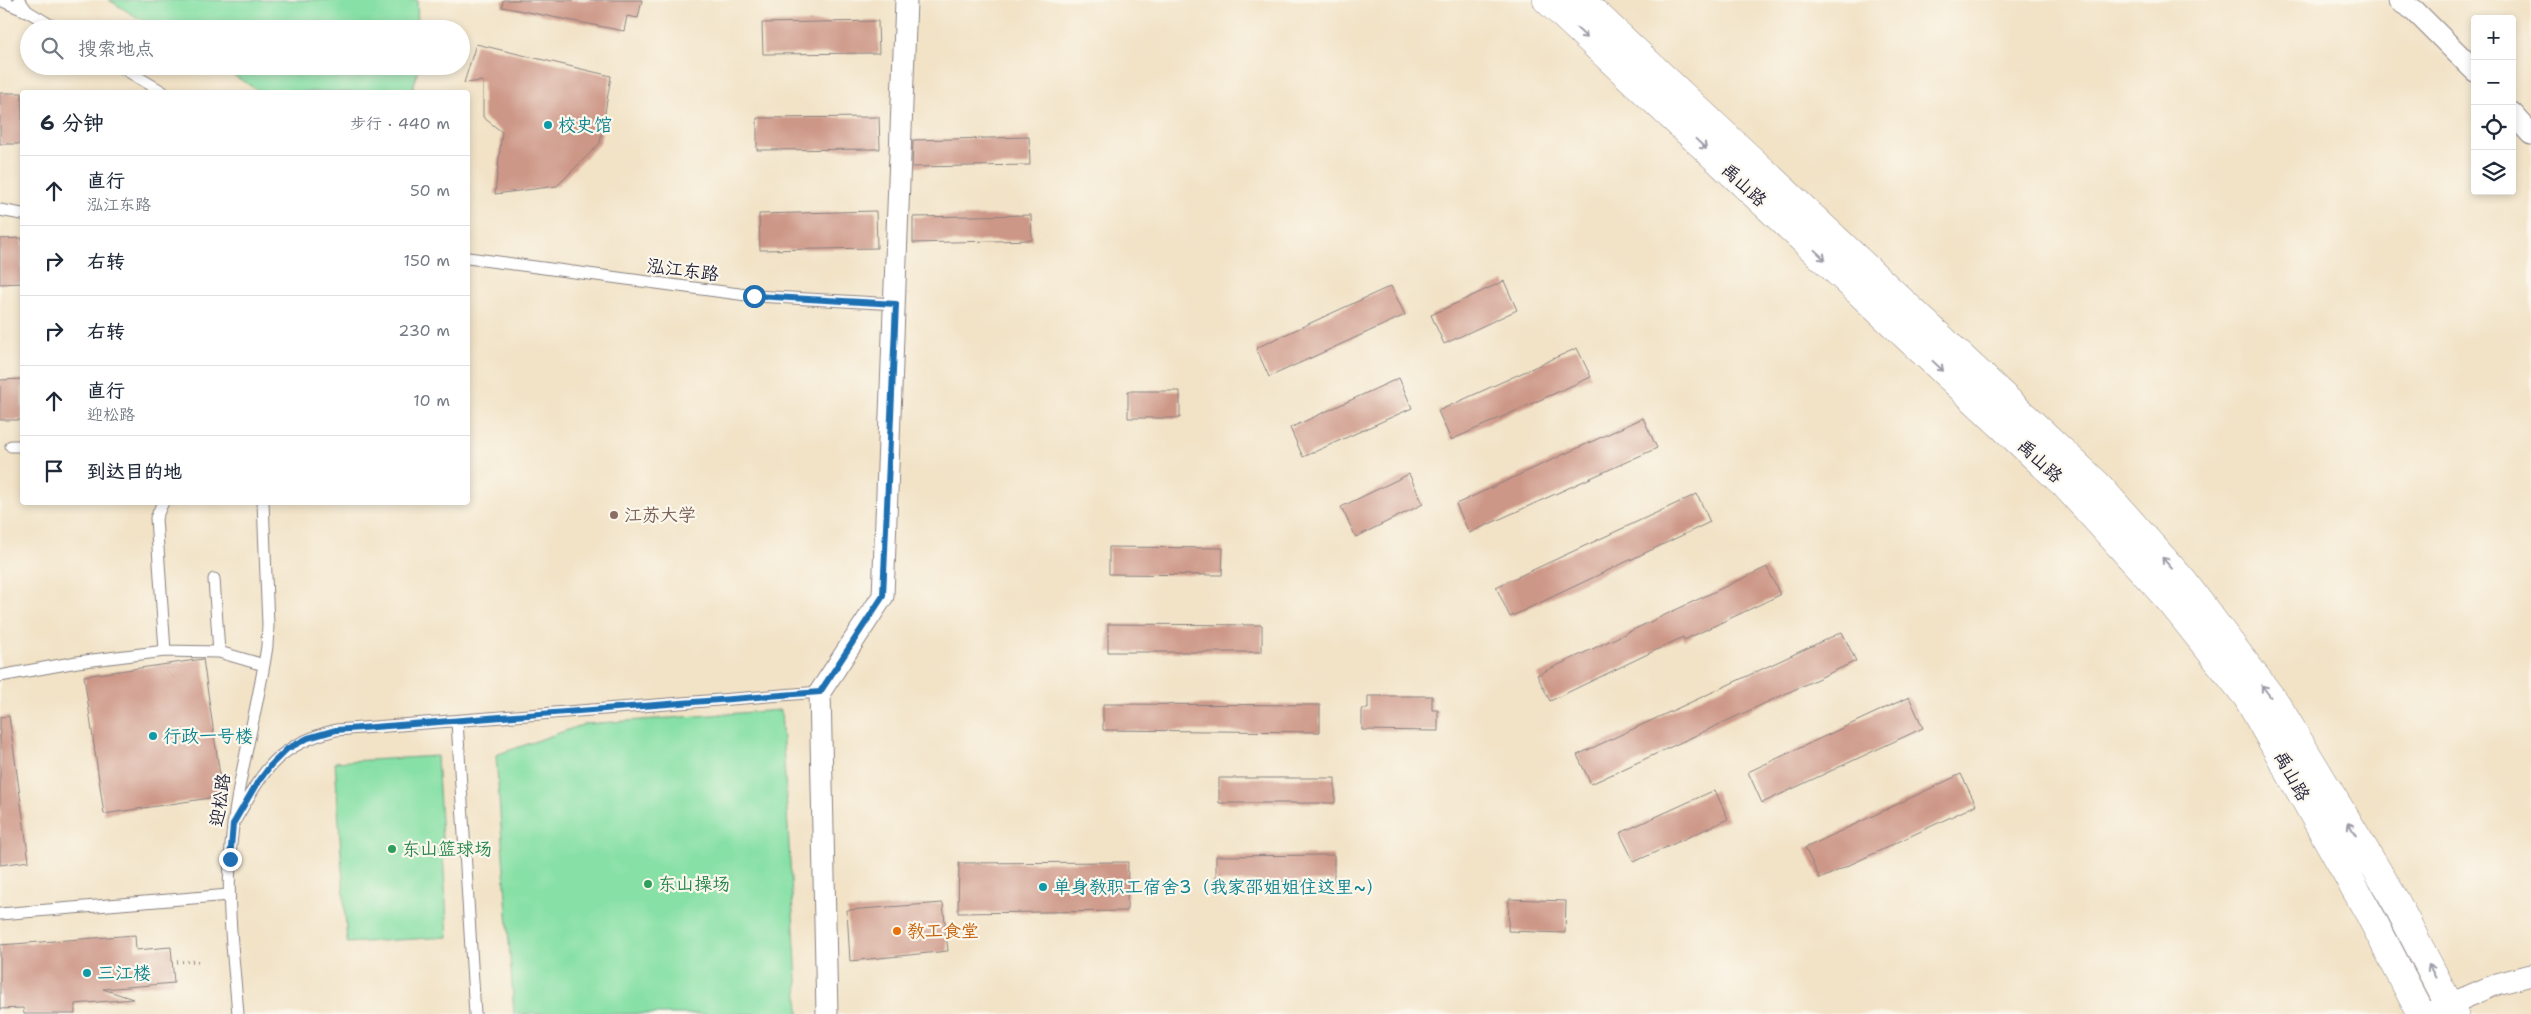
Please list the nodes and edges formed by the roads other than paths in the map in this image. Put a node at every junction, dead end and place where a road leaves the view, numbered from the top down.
1 (0, 0) edge
2 (18, 0) edge
3 (906, 0) edge
4 (1546, 0) edge
5 (1581, 0) edge
6 (2398, 0) edge
7 (27, 11) junction
8 (42, 20) edge
9 (2471, 68) edge
10 (134, 75) edge
11 (160, 90) edge
12 (2516, 117) edge
13 (2531, 134) edge
14 (0, 210) edge
15 (20, 214) edge
16 (470, 258) edge
17 (896, 304) junction
18 (162, 505) edge
19 (263, 505) edge
20 (214, 579) dead end
21 (165, 651) junction
22 (219, 652) junction
23 (264, 665) junction
24 (0, 676) edge
25 (820, 692) junction
26 (457, 721) junction
27 (233, 824) junction
28 (229, 894) junction
29 (0, 914) edge
30 (2531, 975) edge
31 (2444, 1011) edge
32 (238, 1014) edge
33 (475, 1014) edge
34 (827, 1014) edge
35 (2421, 1014) edge

1 - 7 lane
2 - 7 lane
3 - 17 street
4 -> 35 main road, 禹山路
31 -> 5 main road, 禹山路
6 - 9 street
7 - 8 lane
10 - 11 lane
12 - 13 street
14 - 15 lane
16 - 17 lane, 泓江东路
17 - 25 street
18 - 21 lane
19 - 23 lane, 迎松路
20 - 22 lane
21 - 22 lane
21 - 24 lane
22 - 23 lane
23 - 27 lane, 迎松路
25 - 26 lane
25 - 34 street
26 - 27 lane
26 - 33 lane
27 - 28 lane, 迎松路
28 - 29 lane
28 - 32 lane, 迎松路
30 - 31 street

